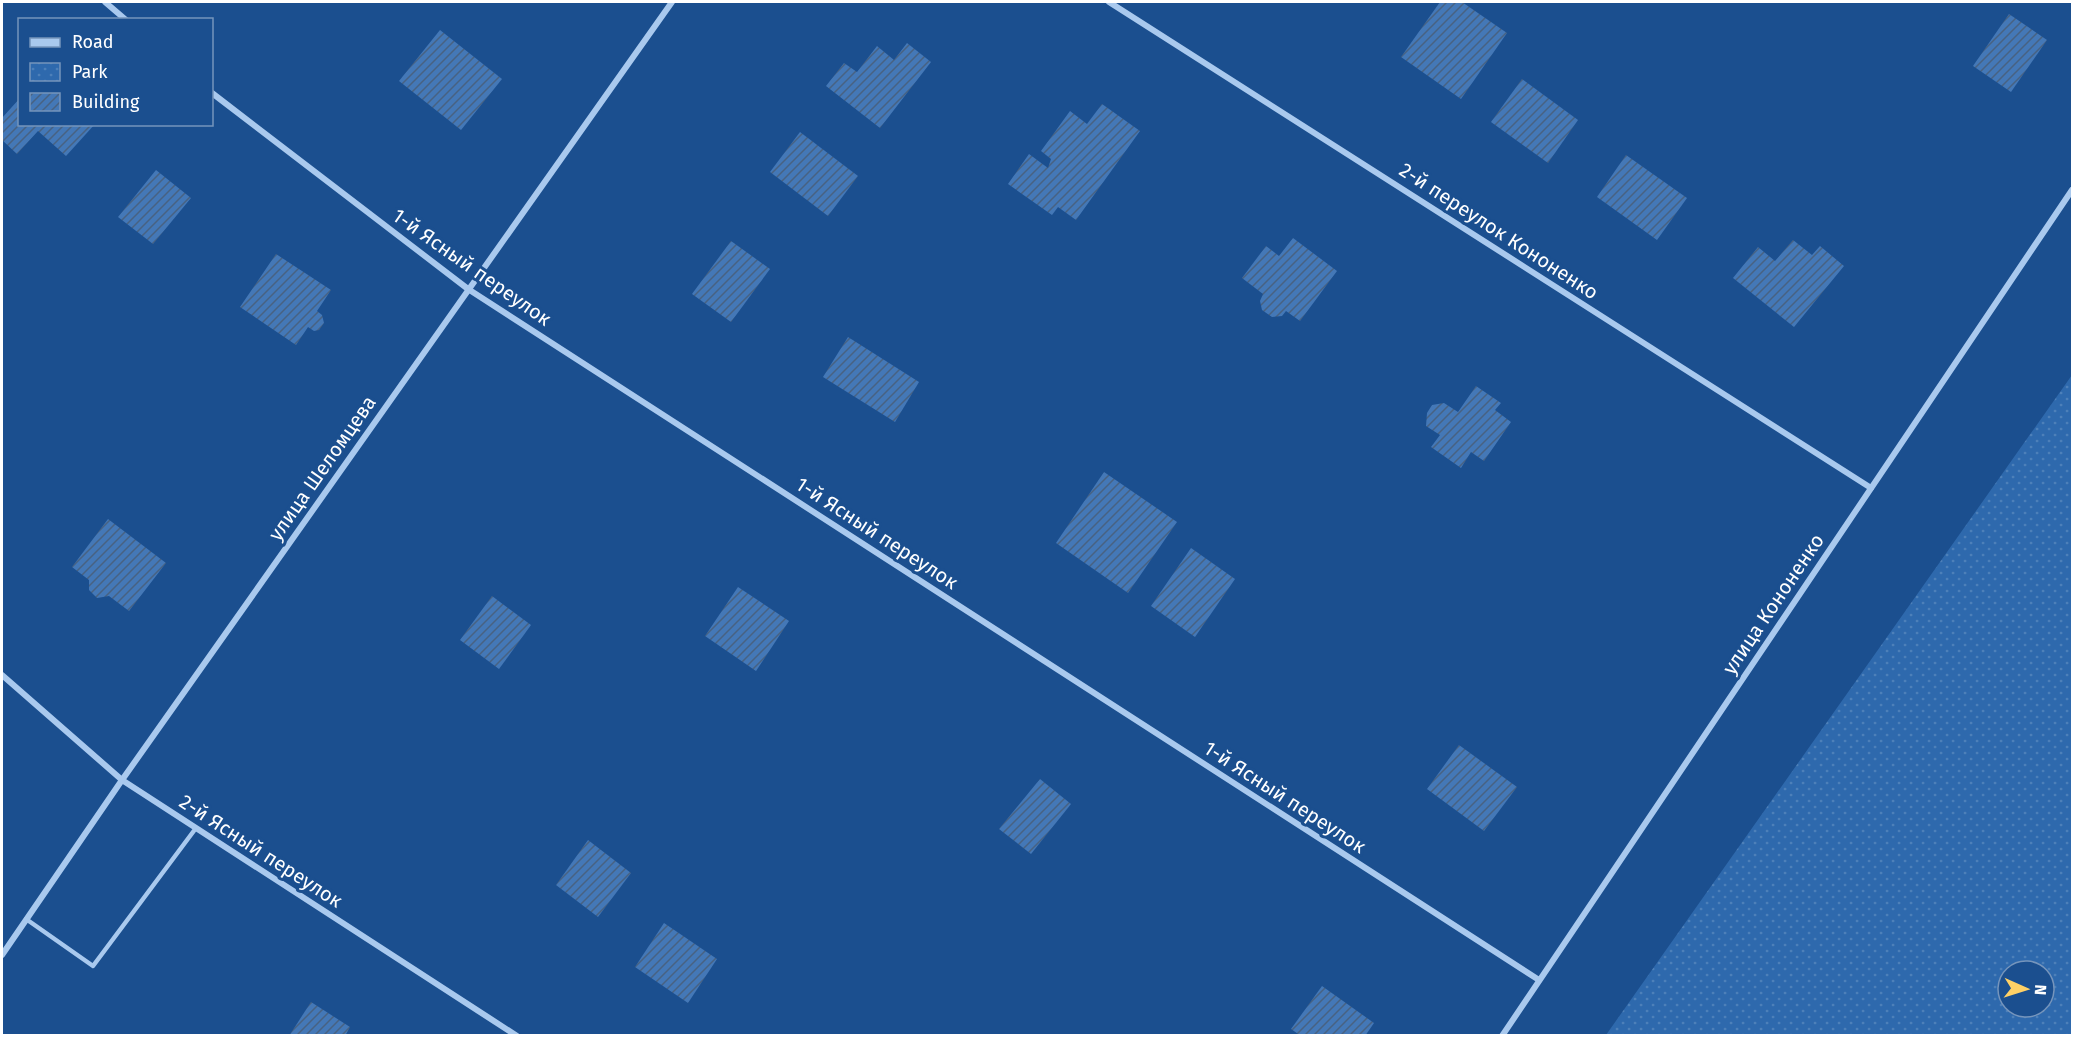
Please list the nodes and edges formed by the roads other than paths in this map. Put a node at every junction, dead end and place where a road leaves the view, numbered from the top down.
1 (105, 2) edge
2 (672, 2) edge
3 (1109, 2) edge
4 (124, 18) edge
5 (213, 94) edge
6 (2073, 190) edge
7 (468, 289) junction
8 (1871, 488) junction
9 (2, 675) edge
10 (122, 780) junction
11 (196, 828) junction
12 (26, 919) junction
13 (2, 955) edge
14 (1539, 980) junction
15 (517, 1035) edge
16 (1502, 1035) edge

1 - 4 street
2 - 7 street, улица Шеломцева
3 - 8 street, 2-й переулок Кононенко
5 - 7 street, 1-й Ясный переулок
6 - 8 street, улица Кононенко
7 - 10 street, улица Шеломцева
7 - 14 street, 1-й Ясный переулок
8 - 14 street, улица Кононенко
9 - 10 street, 2-й Ясный переулок
10 - 11 street, 2-й Ясный переулок
10 - 12 street, улица Шеломцева
11 - 12 lane
11 - 15 street, 2-й Ясный переулок
12 - 13 street, улица Шеломцева
14 - 16 street, улица Кононенко

